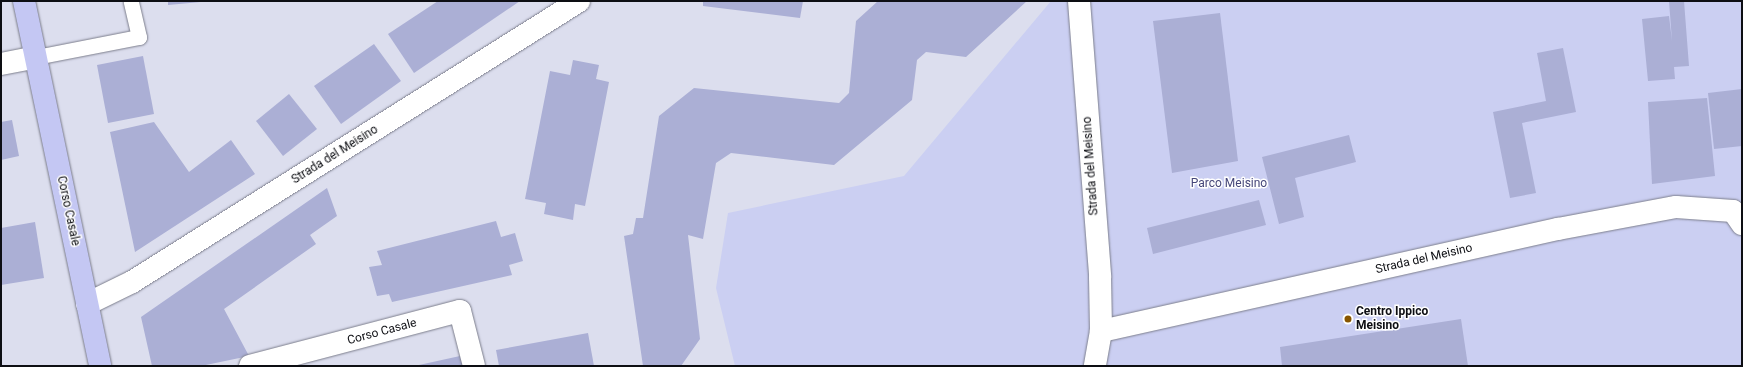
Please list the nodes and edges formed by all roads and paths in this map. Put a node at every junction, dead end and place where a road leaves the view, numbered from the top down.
1 (24, 1) edge
2 (131, 1) edge
3 (579, 1) edge
4 (1079, 1) edge
5 (36, 57) junction
6 (1, 64) edge
7 (1742, 224) edge
8 (87, 304) junction
9 (1101, 331) junction
10 (100, 366) edge
11 (250, 366) edge
12 (474, 366) edge
13 (1095, 366) edge

1 - 5 main road, Corso Casale
2 - 5 lane
3 - 8 street, Strada del Meisino
4 - 9 street, Strada del Meisino
5 - 6 street
5 - 8 main road, Corso Casale
7 - 9 street, Strada del Meisino
8 - 10 main road, Corso Casale
9 - 13 street, Strada del Meisino
11 - 12 street, Corso Casale

